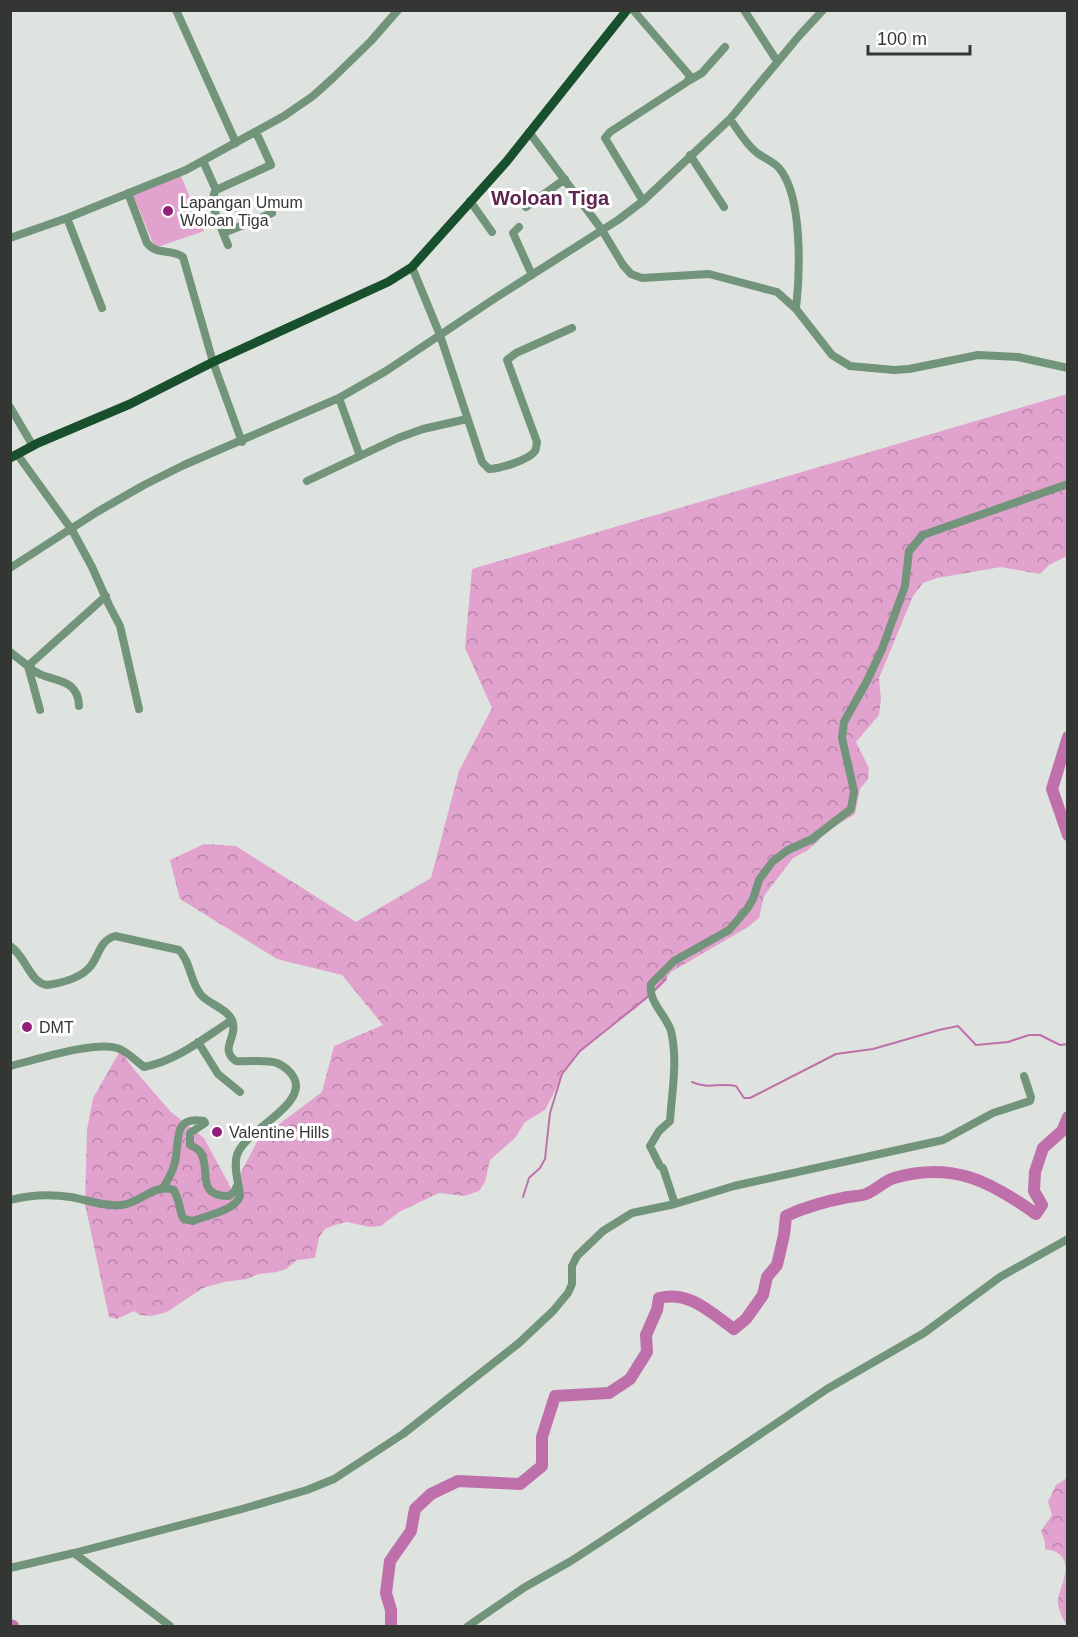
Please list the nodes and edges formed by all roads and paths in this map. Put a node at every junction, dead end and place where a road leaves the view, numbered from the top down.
1 (176, 10) edge
2 (398, 10) edge
3 (627, 10) edge
4 (633, 10) edge
5 (744, 10) edge
6 (823, 10) edge
7 (725, 47) dead end
8 (777, 62) junction
9 (690, 80) junction
10 (730, 119) junction
11 (256, 132) junction
12 (529, 132) junction
13 (236, 143) junction
14 (690, 155) junction
15 (203, 161) junction
16 (565, 179) junction
17 (216, 190) junction
18 (128, 193) junction
19 (470, 201) junction
20 (643, 201) junction
21 (526, 207) dead end
22 (724, 207) dead end
23 (239, 210) dead end
24 (272, 213) dead end
25 (67, 218) junction
26 (246, 224) junction
27 (519, 227) dead end
28 (602, 230) junction
29 (492, 232) dead end
30 (223, 233) junction
31 (10, 238) edge
32 (228, 245) dead end
33 (412, 267) junction
34 (532, 275) junction
35 (102, 308) dead end
36 (796, 309) junction
37 (573, 328) dead end
38 (440, 335) junction
39 (213, 362) junction
40 (1068, 368) edge
41 (339, 398) junction
42 (10, 407) edge
43 (467, 419) junction
44 (242, 442) junction
45 (33, 446) junction
46 (14, 456) edge
47 (360, 456) junction
48 (307, 481) dead end
49 (1068, 484) edge
50 (72, 530) junction
51 (10, 568) edge
52 (106, 596) junction
53 (10, 652) edge
54 (28, 666) junction
55 (80, 706) dead end
56 (139, 709) dead end
57 (40, 710) dead end
58 (10, 946) edge
59 (232, 1020) junction
60 (198, 1042) junction
61 (10, 1066) edge
62 (1024, 1076) dead end
63 (240, 1092) dead end
64 (238, 1184) junction
65 (163, 1188) junction
66 (10, 1200) edge
67 (675, 1204) junction
68 (1068, 1239) edge
69 (74, 1553) junction
70 (10, 1568) edge
71 (170, 1626) edge
72 (468, 1626) edge

1 - 13 street
2 - 11 street
3 - 12 main road
4 - 9 street
5 - 8 street
6 - 8 street
7 - 9 street
8 - 10 street
9 - 20 street
10 - 14 street
10 - 36 street
11 - 13 street
11 - 17 street
12 - 16 street
12 - 19 main road
13 - 15 street
14 - 20 street
14 - 22 street
15 - 17 street
15 - 18 street
16 - 21 street
16 - 28 street
17 - 30 street
18 - 25 street
18 - 39 street
19 - 29 street
19 - 33 main road
20 - 28 street
23 - 26 street
24 - 26 street
25 - 31 street
25 - 35 street
26 - 30 street
27 - 34 street
28 - 34 street
28 - 36 street
30 - 32 street
33 - 38 street
33 - 39 main road
34 - 38 street
36 - 40 street
37 - 43 street
38 - 41 street
38 - 43 street
39 - 44 street
39 - 45 main road
41 - 44 street
41 - 47 street
42 - 45 street
43 - 47 street
44 - 50 street
45 - 46 main road
46 - 50 street
47 - 48 street
49 - 67 street
50 - 51 street
50 - 52 street
52 - 54 street
52 - 56 street
53 - 54 street
54 - 55 street
54 - 57 street
58 - 59 street
59 - 60 street
59 - 64 street
60 - 61 street
60 - 63 street
62 - 67 street
64 - 65 street
64 - 65 street
65 - 66 street
67 - 69 street
68 - 72 street
69 - 70 street
69 - 71 street

